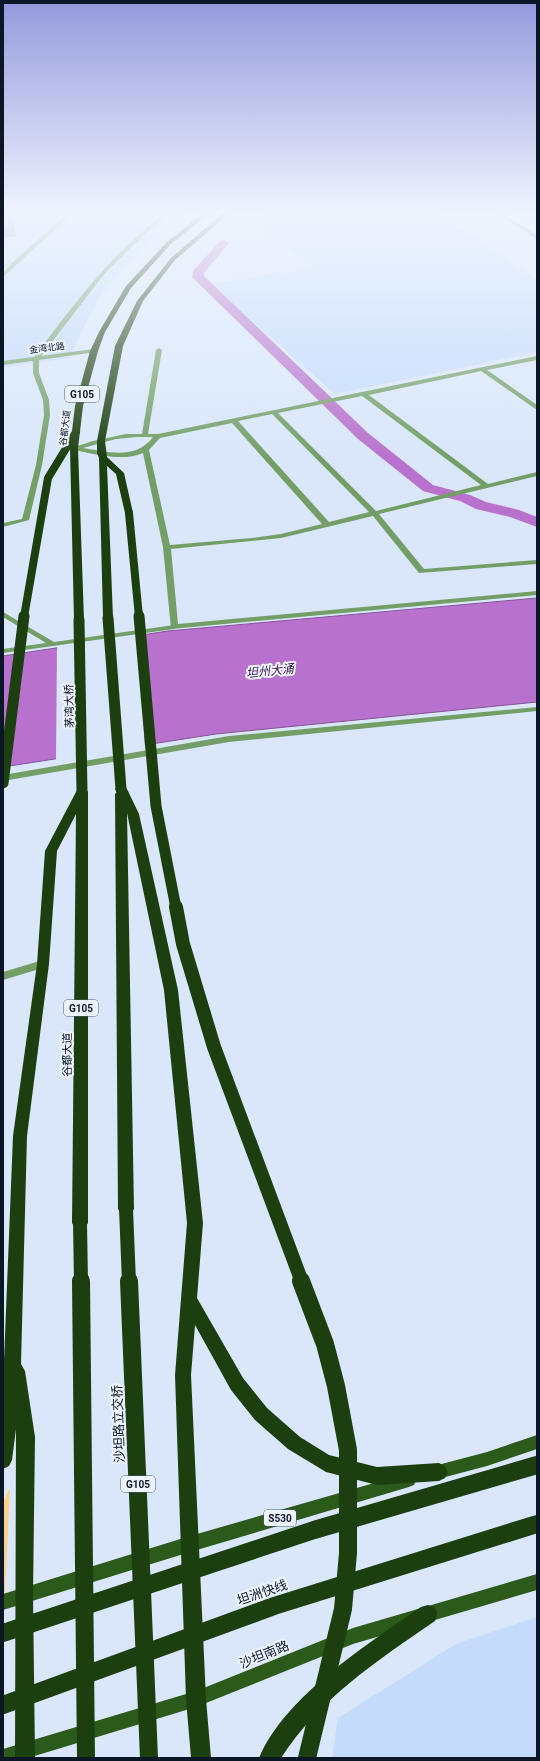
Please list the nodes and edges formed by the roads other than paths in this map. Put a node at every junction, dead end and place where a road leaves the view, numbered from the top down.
1 (85, 295) edge
2 (123, 295) edge
3 (145, 295) edge
4 (159, 350) dead end
5 (94, 352) junction
6 (537, 358) edge
7 (36, 359) junction
8 (3, 363) edge
9 (483, 370) junction
10 (364, 394) junction
11 (537, 408) edge
12 (274, 413) junction
13 (234, 421) junction
14 (76, 432) junction
15 (144, 434) junction
16 (158, 436) junction
17 (101, 441) junction
18 (74, 448) junction
19 (146, 450) junction
20 (102, 455) junction
21 (537, 474) edge
22 (485, 485) junction
23 (374, 513) junction
24 (3, 524) edge
25 (327, 525) junction
26 (167, 547) junction
27 (537, 562) edge
28 (537, 593) edge
29 (3, 614) edge
30 (80, 620) joint
31 (174, 627) junction
32 (53, 644) junction
33 (3, 651) edge
34 (537, 709) edge
35 (3, 778) edge
36 (3, 783) edge
37 (121, 789) junction
38 (82, 792) junction
39 (43, 964) junction
40 (3, 976) edge
41 (189, 1299) junction
42 (14, 1342) junction
43 (537, 1442) edge
44 (3, 1460) edge
45 (537, 1465) edge
46 (439, 1472) junction
47 (537, 1524) edge
48 (190, 1544) junction
49 (537, 1582) edge
50 (24, 1594) junction
51 (3, 1602) edge
52 (428, 1614) junction
53 (3, 1633) edge
54 (196, 1699) junction
55 (3, 1705) edge
56 (25, 1754) edge
57 (3, 1757) edge
58 (86, 1758) edge
59 (149, 1758) edge
60 (201, 1758) edge
61 (269, 1758) edge
62 (307, 1758) edge

1 - 7 street
2 - 5 highway, 谷都大道 / G105
3 - 17 highway, G105
4 - 15 lane
5 - 7 lane, 金湾北路
5 - 14 highway, 谷都大道 / G105
6 - 9 street
7 - 8 lane, 金湾北路
7 - 24 street
9 - 10 street
9 - 11 street
10 - 12 street
10 - 22 street
12 - 13 street
12 - 23 street
13 - 16 street
13 - 25 street
14 - 18 highway, 谷都大道 / G105
14 - 36 highway, bridge
15 - 16 street
15 - 17 street
16 - 19 street
17 - 18 street
17 - 20 highway, G105
18 - 20 street
18 - 30 highway, 谷都大道 / G105
19 - 20 street
19 - 26 street
20 - 37 highway, G105, bridge
20 - 62 highway, bridge
21 - 22 street
22 - 23 street
23 - 25 street
23 - 27 street
25 - 26 street
26 - 31 street
28 - 31 street
29 - 32 lane
30 - 38 highway, 茅湾大桥 / G105, bridge
31 - 32 lane
32 - 33 lane
34 - 35 lane
37 - 41 highway
37 - 59 highway, 沙坦路立交桥 / G105, bridge
38 - 39 highway
38 - 58 highway, 谷都大道 / G105, bridge
39 - 40 lane
39 - 42 highway
41 - 46 highway
41 - 48 highway
42 - 44 highway
42 - 50 highway
43 - 46 main road, S530
45 - 53 highway, bridge
46 - 48 main road, S530
47 - 55 highway, 坦洲快线, bridge
48 - 50 main road, S530
48 - 54 highway
49 - 52 main road, 沙坦南路
50 - 51 main road, S530
50 - 56 highway
52 - 54 main road, 沙坦南路
52 - 61 highway
54 - 56 main road, 沙坦南路
54 - 60 highway
56 - 57 main road, 沙坦南路

